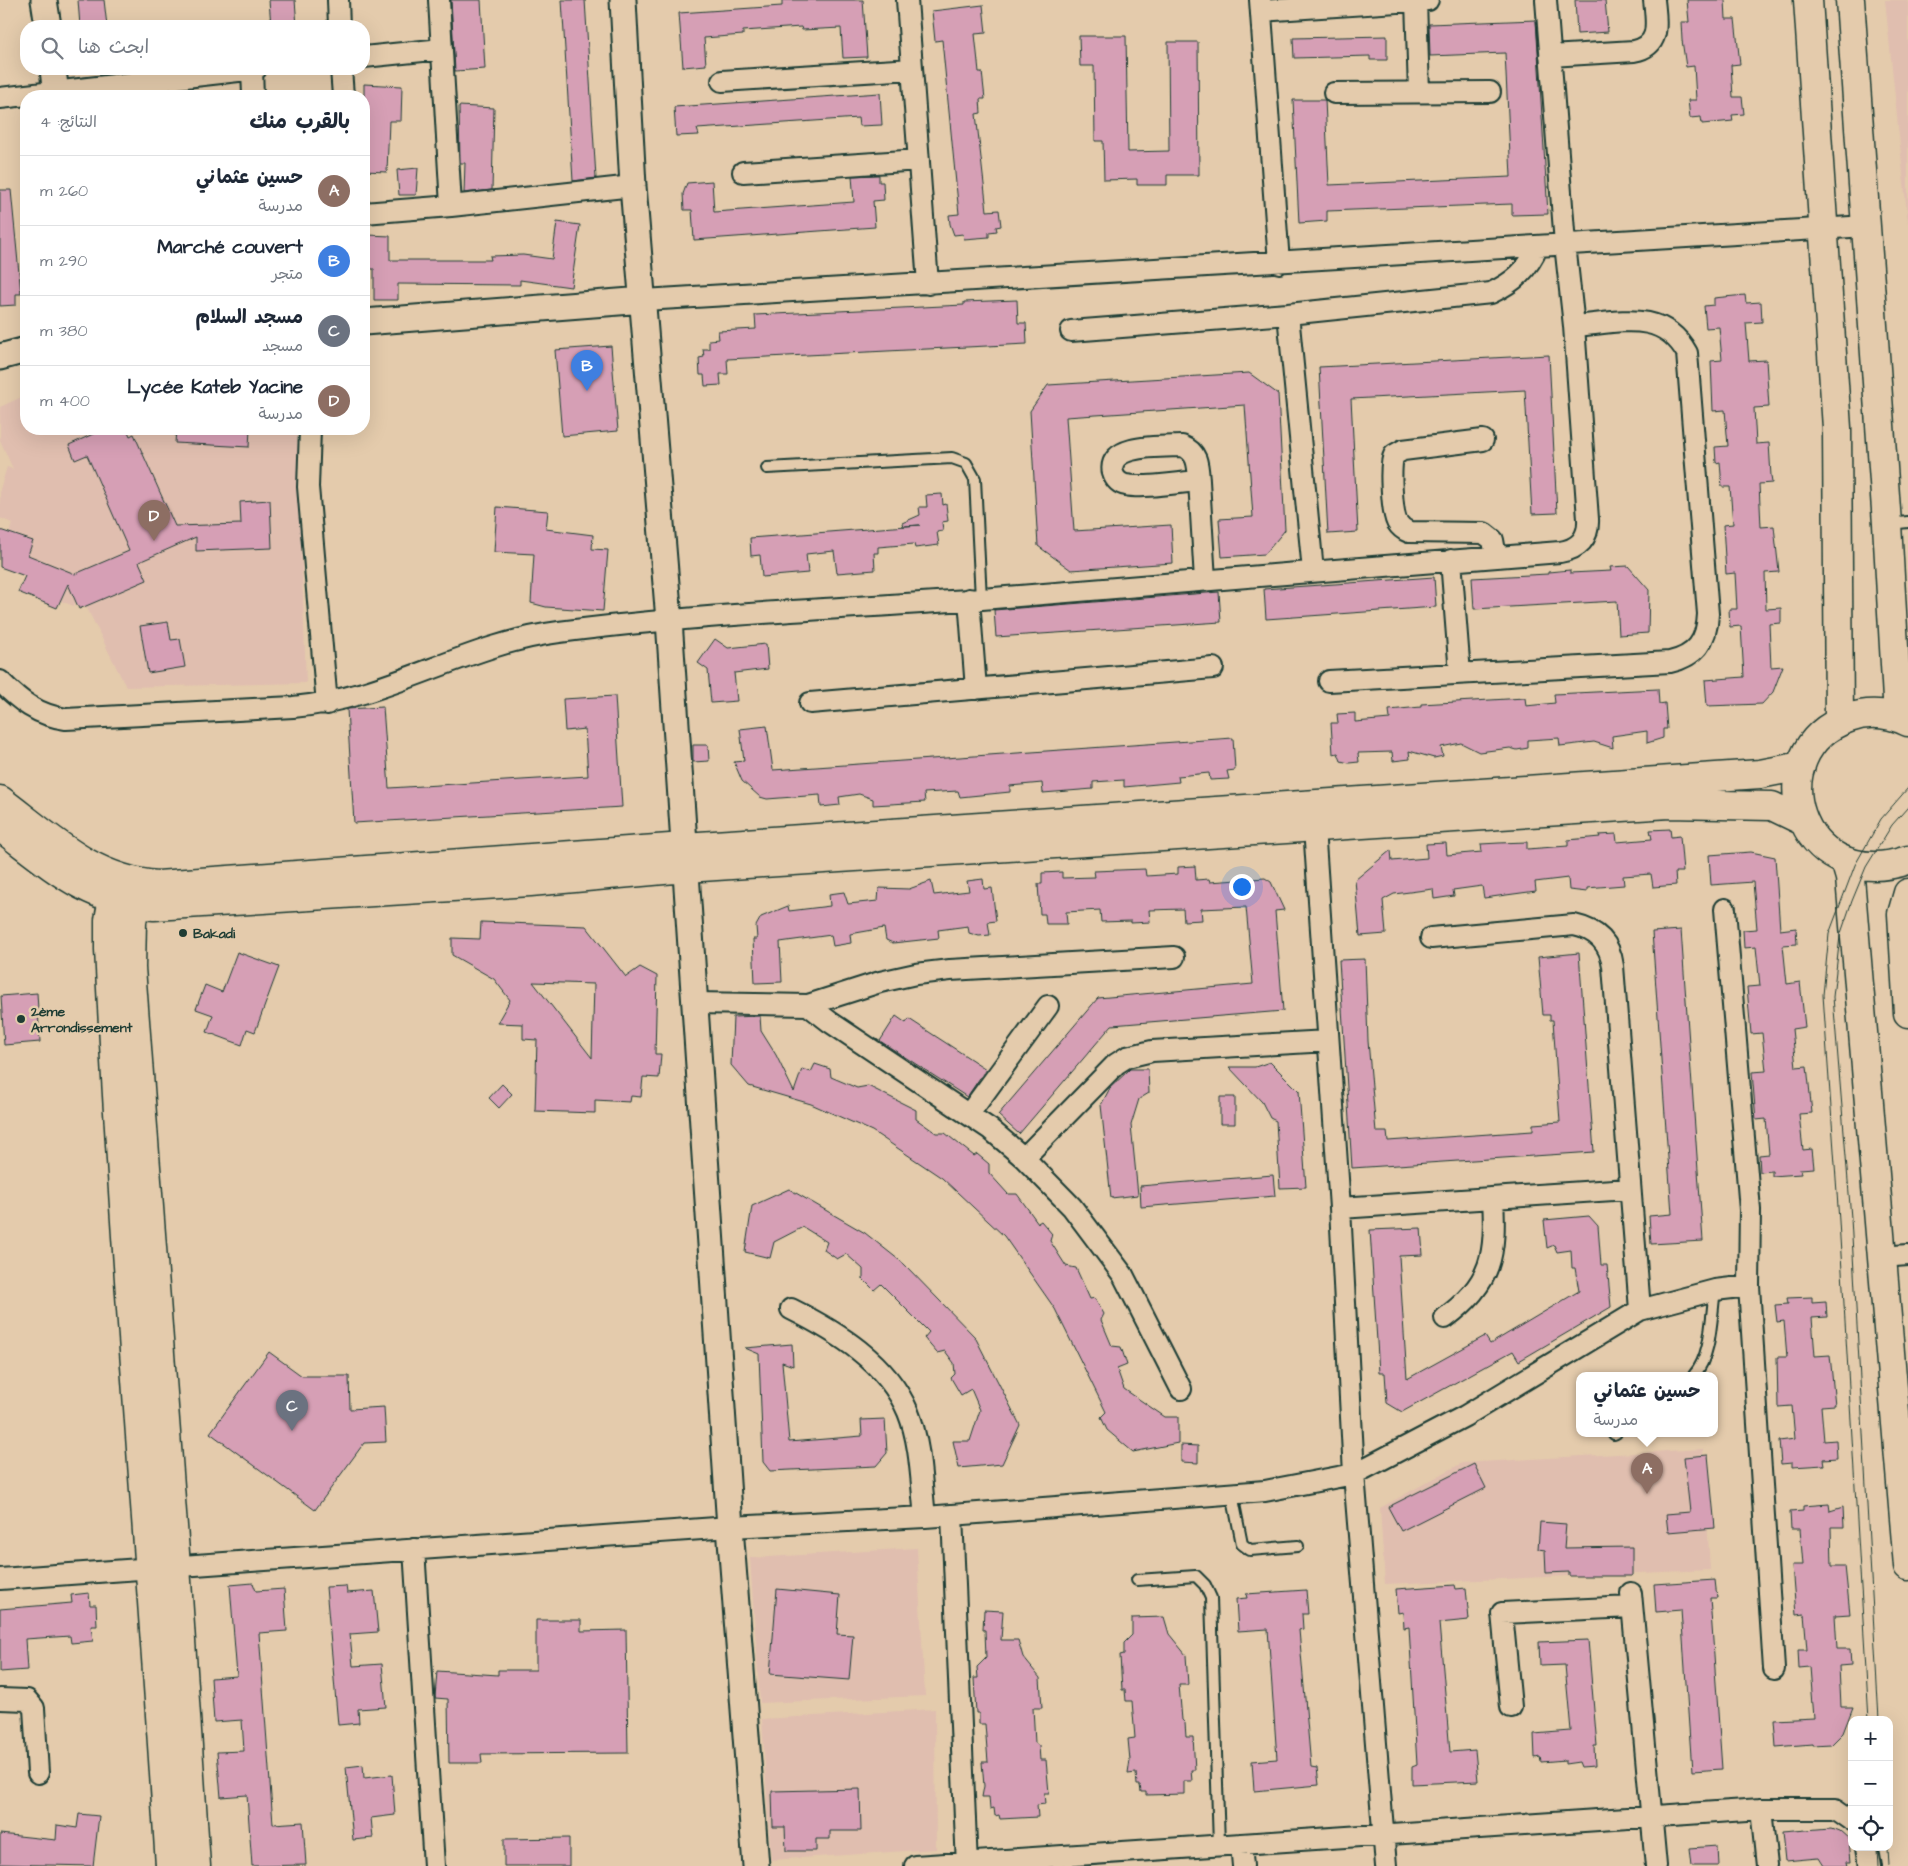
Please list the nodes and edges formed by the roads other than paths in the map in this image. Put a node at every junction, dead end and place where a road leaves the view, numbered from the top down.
1 (44, 0) edge
2 (338, 0) edge
3 (439, 0) edge
4 (623, 0) edge
5 (907, 0) edge
6 (1422, 0) edge
7 (1546, 0) edge
8 (1654, 0) edge
9 (1808, 0) edge
10 (1850, 0) edge
11 (1261, 5) edge
12 (47, 20) edge
13 (339, 20) edge
14 (442, 49) junction
15 (370, 56) edge
16 (1550, 56) junction
17 (912, 69) junction
18 (54, 75) edge
19 (208, 75) edge
20 (254, 75) edge
21 (341, 75) edge
22 (722, 81) dead end
23 (55, 90) edge
24 (94, 90) edge
25 (253, 90) edge
26 (343, 90) edge
27 (1419, 92) junction
28 (1490, 92) dead end
29 (1334, 93) dead end
30 (20, 97) edge
31 (0, 98) edge
32 (919, 160) junction
33 (743, 172) dead end
34 (633, 186) junction
35 (451, 206) junction
36 (370, 212) edge
37 (1866, 226) junction
38 (1823, 228) junction
39 (1565, 244) junction
40 (1538, 246) junction
41 (1279, 263) junction
42 (928, 284) junction
43 (644, 300) junction
44 (1288, 314) junction
45 (370, 322) edge
46 (1574, 326) junction
47 (1071, 331) dead end
48 (20, 352) edge
49 (0, 357) edge
50 (1880, 424) junction
51 (1837, 428) junction
52 (310, 435) edge
53 (1483, 440) dead end
54 (768, 468) dead end
55 (1199, 481) dead end
56 (1898, 523) edge
57 (1496, 556) junction
58 (1451, 560) junction
59 (1313, 571) junction
60 (1205, 580) junction
61 (975, 599) junction
62 (669, 620) junction
63 (1213, 668) dead end
64 (1460, 674) junction
65 (0, 681) edge
66 (1329, 681) dead end
67 (976, 689) junction
68 (810, 703) dead end
69 (327, 704) junction
70 (1903, 720) edge
71 (1839, 722) junction
72 (1801, 766) junction
73 (0, 800) edge
74 (1313, 817) junction
75 (1804, 821) junction
76 (0, 827) edge
77 (685, 857) junction
78 (1908, 860) edge
79 (1845, 862) junction
80 (75, 882) junction
81 (126, 891) junction
82 (1908, 893) edge
83 (163, 906) junction
84 (1725, 909) dead end
85 (1905, 934) edge
86 (1430, 938) dead end
87 (120, 949) junction
88 (1174, 957) dead end
89 (695, 1003) junction
90 (808, 1005) junction
91 (1048, 1006) dead end
92 (1908, 1013) edge
93 (1328, 1041) junction
94 (969, 1114) junction
95 (1024, 1158) junction
96 (1629, 1189) junction
97 (1493, 1198) junction
98 (1340, 1208) junction
99 (1908, 1255) edge
100 (1881, 1257) junction
101 (1749, 1286) junction
102 (1715, 1290) junction
103 (791, 1309) dead end
104 (1640, 1310) junction
105 (1445, 1318) dead end
106 (1697, 1372) edge
107 (1181, 1389) dead end
108 (1354, 1474) junction
109 (1232, 1494) junction
110 (952, 1515) junction
111 (925, 1517) junction
112 (730, 1527) junction
113 (1298, 1546) dead end
114 (414, 1550) junction
115 (1908, 1566) edge
116 (164, 1567) junction
117 (0, 1579) edge
118 (1137, 1580) dead end
119 (1774, 1669) dead end
120 (0, 1699) edge
121 (1512, 1707) dead end
122 (38, 1773) dead end
123 (1762, 1809) junction
124 (1652, 1816) junction
125 (1848, 1818) edge
126 (1384, 1834) junction
127 (1241, 1844) junction
128 (1219, 1845) junction
129 (1867, 1851) edge
130 (967, 1864) edge
131 (170, 1866) edge
132 (196, 1866) edge
133 (434, 1866) edge
134 (756, 1866) edge
135 (915, 1866) edge
136 (1243, 1866) edge
137 (1386, 1866) edge
138 (1656, 1866) edge
139 (1767, 1866) edge
140 (1870, 1866) edge

1 - 12 street
2 - 13 street
3 - 14 street
4 - 34 street
5 - 17 street
6 - 11 street
6 - 27 street
7 - 16 street
8 - 16 street
9 - 38 main road
10 - 37 main road
11 - 41 street
14 - 15 street
14 - 35 street
16 - 39 street
17 - 22 street
17 - 32 street
18 - 23 street
19 - 24 street
20 - 25 street
21 - 26 street
27 - 28 street
27 - 29 street
30 - 31 street
32 - 33 street
32 - 42 street
34 - 35 street
34 - 43 street
35 - 36 street
37 - 38 street
37 - 50 main road
38 - 39 street
38 - 51 main road
39 - 40 street
39 - 46 street
40 - 41 street
40 - 44 street
41 - 42 street
42 - 43 street
43 - 45 street
43 - 62 street
44 - 47 street
44 - 59 street
46 - 57 street
46 - 64 street
48 - 49 street
50 - 51 main road
50 - 56 main road
51 - 71 main road
52 - 69 street
53 - 57 street
54 - 61 lane
55 - 60 street
56 - 70 main road
57 - 58 street
58 - 59 street
58 - 64 street
59 - 60 street
60 - 61 street
61 - 62 street
61 - 67 street
62 - 69 street
62 - 77 street
63 - 67 street
64 - 66 street
65 - 69 street
67 - 68 street
70 - 71 main road
71 - 72 main road
72 - 74 main road
72 - 75 main road
73 - 81 main road
74 - 75 main road
74 - 77 main road
74 - 93 street
75 - 79 main road
76 - 80 main road
77 - 81 main road
77 - 83 main road
77 - 89 street
78 - 79 main road
79 - 100 main road
80 - 81 main road
80 - 87 main road
81 - 83 main road
81 - 87 main road
82 - 85 main road
83 - 87 main road
84 - 101 street
85 - 92 main road
86 - 96 street
87 - 116 main road
88 - 90 street
89 - 90 street
89 - 112 street
90 - 94 street
91 - 94 street
93 - 95 street
93 - 98 street
94 - 95 street
95 - 107 street
96 - 97 street
96 - 104 street
97 - 98 street
97 - 105 street
98 - 108 street
99 - 100 street
100 - 115 main road
101 - 102 street
101 - 119 street
102 - 104 street
102 - 106 lane
103 - 111 street
104 - 108 street
108 - 109 street
108 - 126 street
109 - 110 street
109 - 113 lane
110 - 111 street
110 - 130 street
111 - 112 street
112 - 114 street
112 - 134 street
114 - 116 street
114 - 133 street
116 - 117 street
116 - 131 main road
116 - 132 main road
118 - 128 lane
120 - 122 street
121 - 124 street
123 - 124 street
123 - 125 street
123 - 139 street
124 - 126 street
124 - 138 street
126 - 127 street
126 - 137 street
127 - 128 street
127 - 136 street
128 - 130 street
129 - 140 street
130 - 135 street

